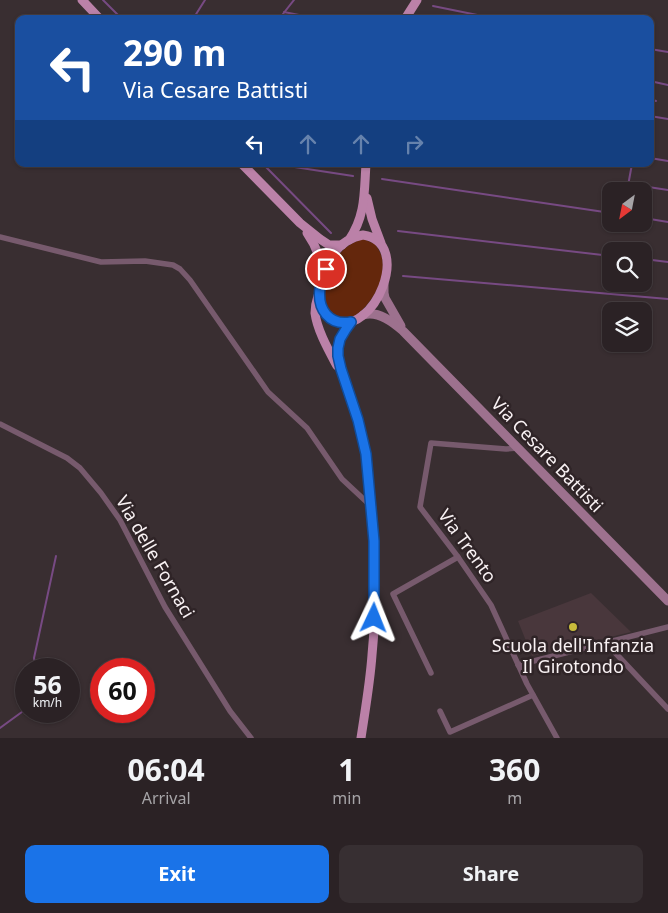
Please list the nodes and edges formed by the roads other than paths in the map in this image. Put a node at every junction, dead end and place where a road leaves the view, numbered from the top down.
1 (82, 0) edge
2 (417, 0) edge
3 (96, 15) edge
4 (408, 15) edge
5 (245, 167) edge
6 (366, 167) edge
7 (365, 190) junction
8 (300, 223) junction
9 (0, 237) edge
10 (346, 242) junction
11 (382, 245) junction
12 (385, 279) junction
13 (321, 283) junction
14 (363, 315) junction
15 (351, 322) junction
16 (403, 331) junction
17 (347, 386) junction
18 (0, 424) edge
19 (518, 448) junction
20 (371, 506) junction
21 (458, 557) junction
22 (668, 601) edge
23 (668, 627) edge
24 (606, 642) junction
25 (518, 665) junction
26 (431, 673) dead end
27 (533, 695) junction
28 (668, 709) edge
29 (440, 711) dead end
30 (251, 738) edge
31 (361, 738) edge
32 (557, 738) edge

1 - 3 main road
2 - 4 main road
5 - 8 main road
6 - 7 main road
7 - 10 main road
7 - 11 main road, Via Cesare Battisti
8 - 10 main road
8 - 13 main road
9 - 20 street
10 - 11 main road
10 - 13 main road
11 - 12 main road, Via Cesare Battisti
12 - 14 main road, Via Cesare Battisti
12 - 16 street, Via Cesare Battisti
13 - 15 main road
13 - 17 main road
14 - 15 main road, Via Cesare Battisti
14 - 16 street, Via Cesare Battisti
15 - 17 main road
16 - 19 street, Via Cesare Battisti
17 - 20 main road
18 - 30 street, Via delle Fornaci
19 - 21 street, Via Trento
19 - 22 street, Via Cesare Battisti
20 - 31 main road
21 - 25 street, Via Trento
21 - 26 street
23 - 24 street
24 - 25 street
24 - 28 street
25 - 27 street, Via Trento
27 - 29 street
27 - 32 street, Via Trento

